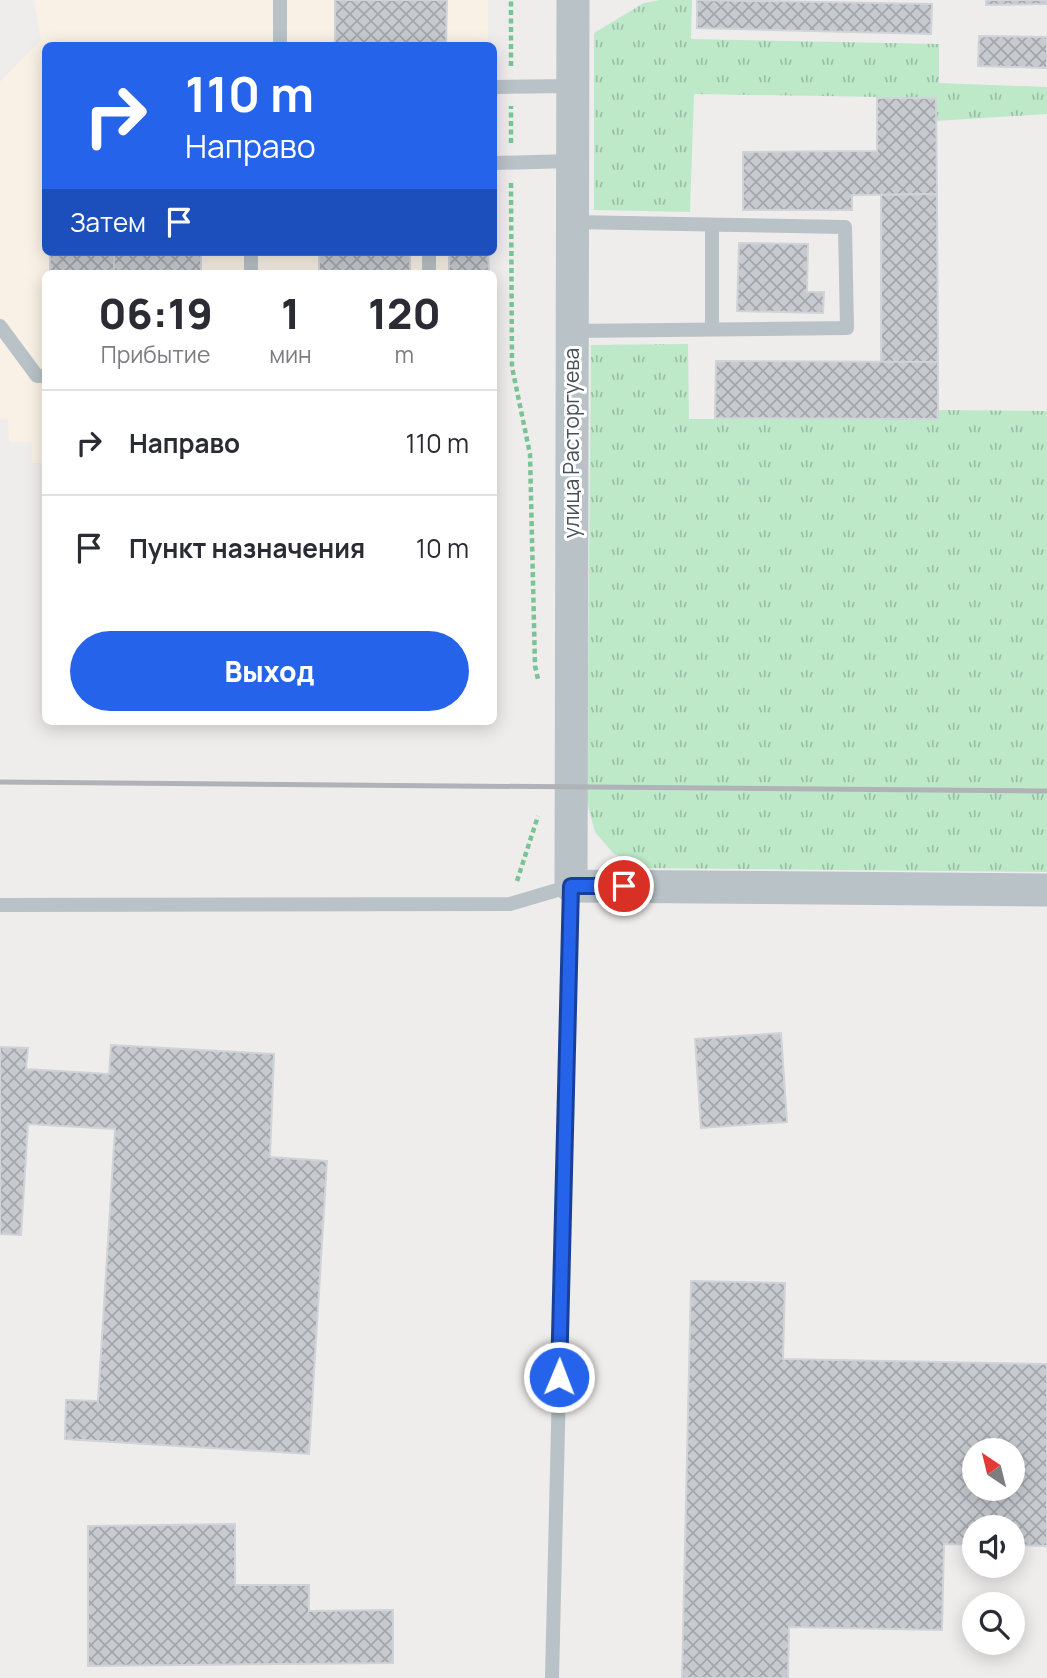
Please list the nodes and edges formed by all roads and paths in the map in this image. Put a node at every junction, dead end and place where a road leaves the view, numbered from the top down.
1 (280, 0) edge
2 (511, 0) edge
3 (573, 0) edge
4 (280, 42) edge
5 (572, 86) junction
6 (497, 87) edge
7 (511, 87) junction
8 (572, 161) junction
9 (511, 162) junction
10 (497, 163) edge
11 (572, 222) junction
12 (712, 225) junction
13 (0, 326) edge
14 (712, 329) junction
15 (572, 331) junction
16 (42, 376) edge
17 (541, 690) dead end
18 (540, 810) dead end
19 (571, 886) junction
20 (1047, 890) edge
21 (510, 904) junction
22 (0, 905) edge
23 (552, 1678) edge

1 - 4 lane
2 - 7 path
3 - 5 street, улица Расторгуева
5 - 7 lane
5 - 8 street, улица Расторгуева
6 - 7 lane
7 - 9 path
8 - 9 lane
8 - 11 street, улица Расторгуева
9 - 10 lane
9 - 17 path
11 - 12 lane
11 - 15 street, улица Расторгуева
12 - 14 lane
12 - 14 lane
13 - 16 lane
14 - 15 lane
15 - 19 street, улица Расторгуева
18 - 21 path
19 - 20 street
19 - 21 lane
19 - 23 lane
21 - 22 lane

